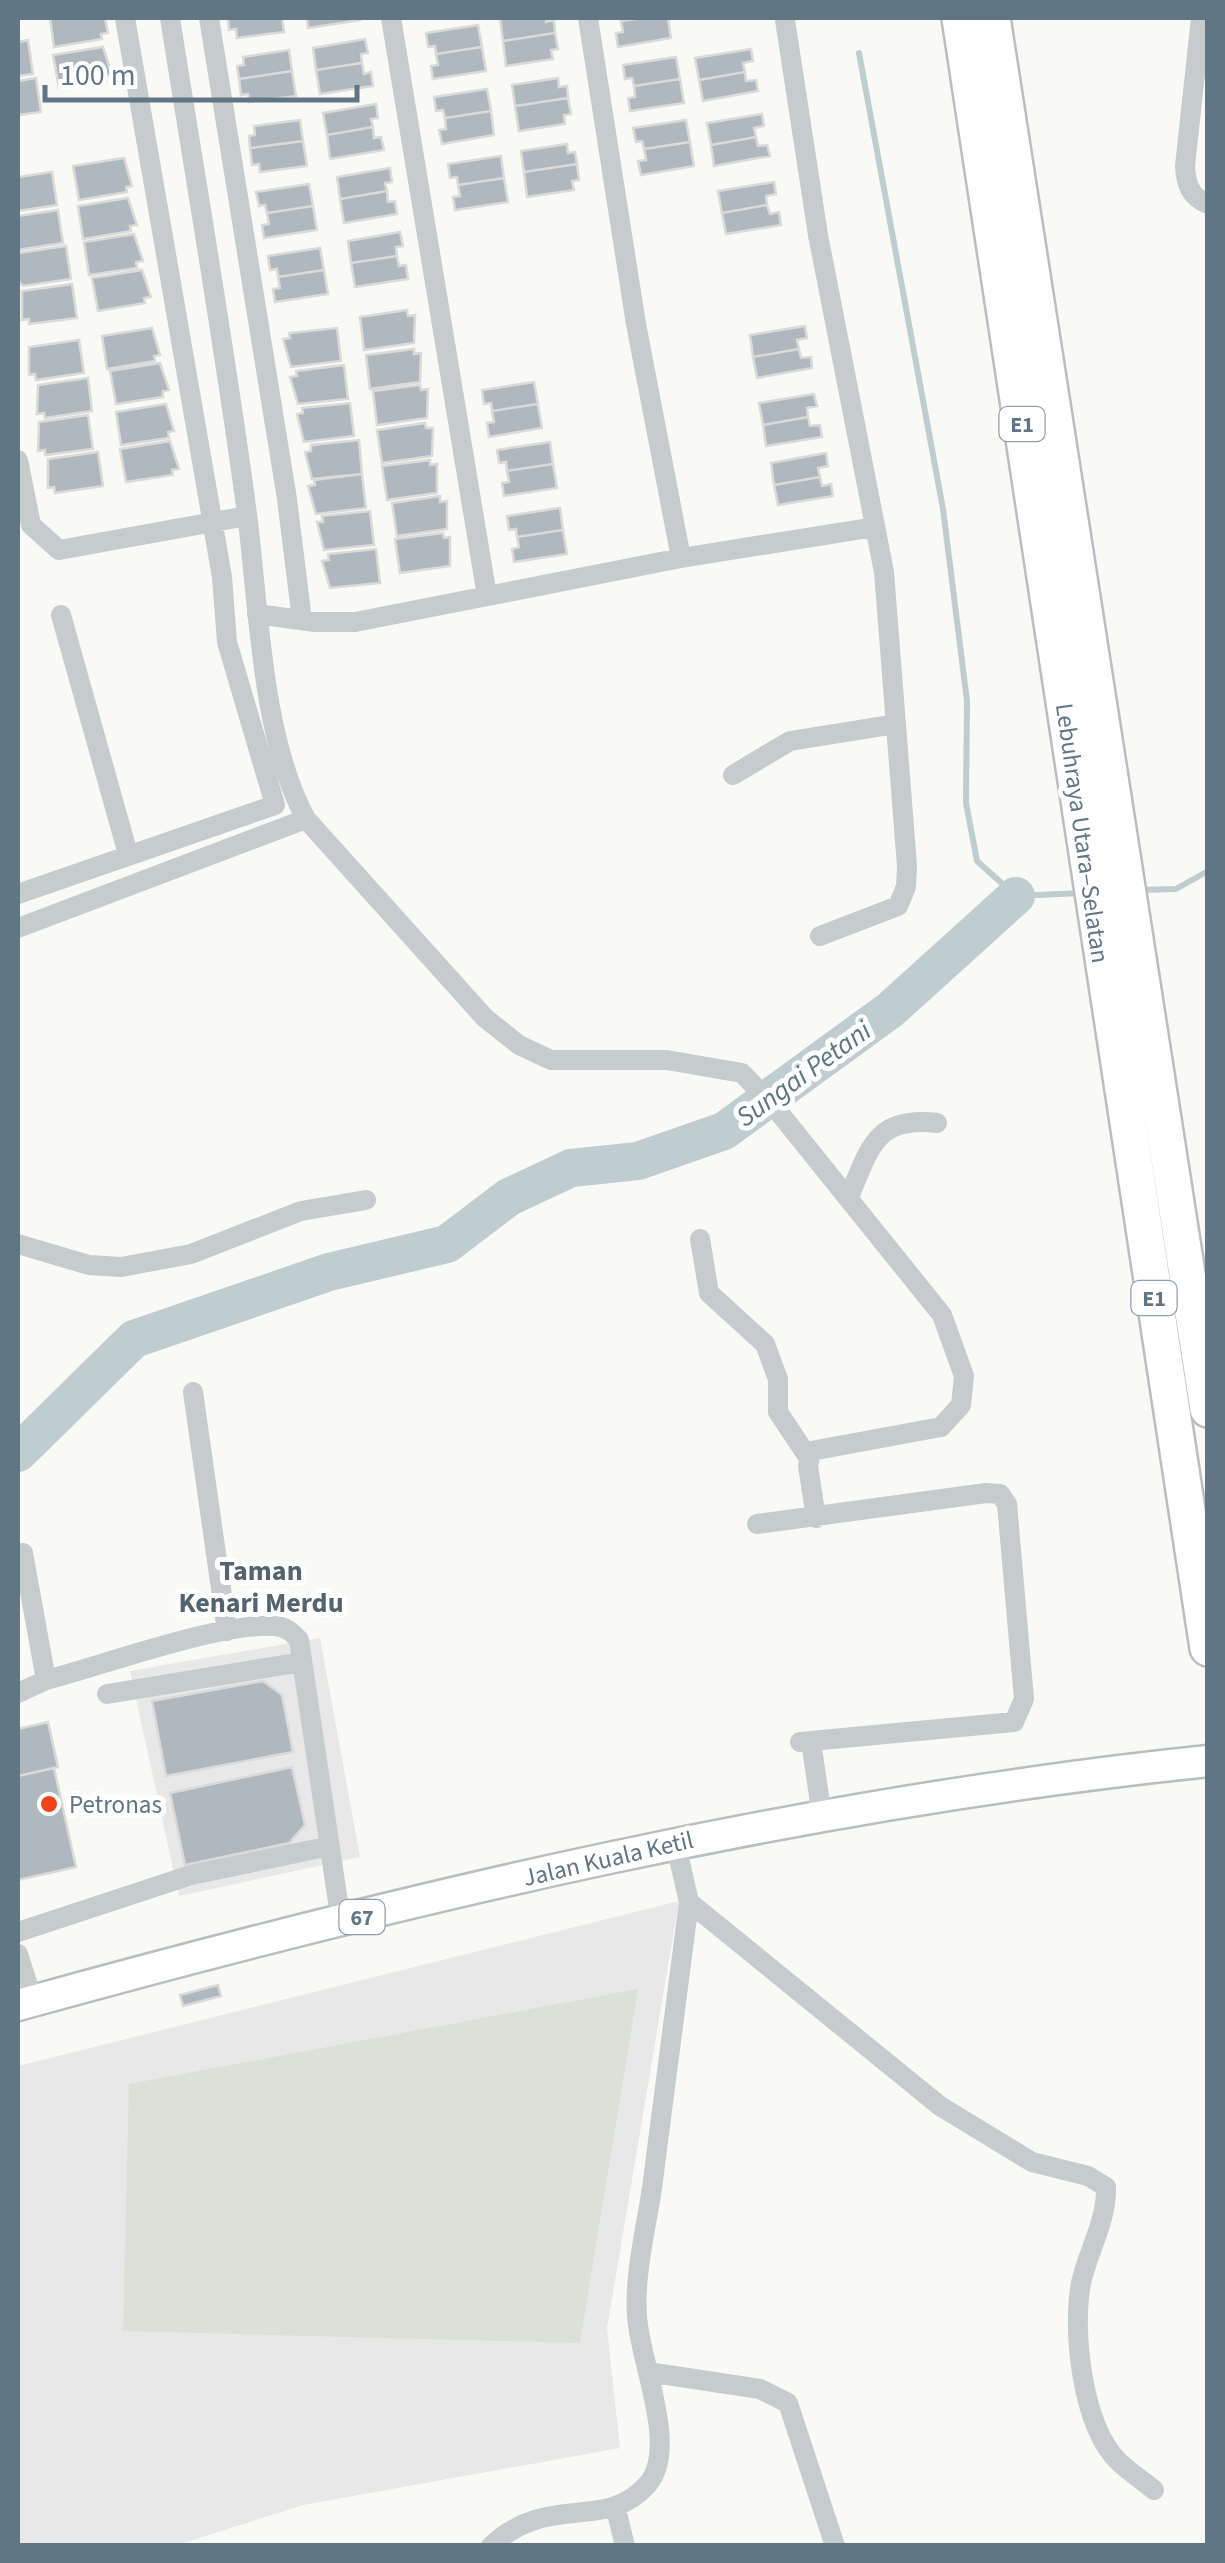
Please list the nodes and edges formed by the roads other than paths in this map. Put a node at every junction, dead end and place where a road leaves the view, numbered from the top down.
1 (125, 18) edge
2 (170, 18) edge
3 (209, 18) edge
4 (391, 18) edge
5 (588, 18) edge
6 (960, 18) edge
7 (992, 18) edge
8 (1201, 18) edge
9 (785, 20) edge
10 (1208, 204) edge
11 (18, 460) edge
12 (247, 516) junction
13 (212, 524) junction
14 (875, 528) junction
15 (681, 558) junction
16 (488, 596) junction
17 (257, 614) junction
18 (61, 616) dead end
19 (302, 620) junction
20 (896, 724) junction
21 (733, 775) dead end
22 (285, 802) junction
23 (306, 819) junction
24 (128, 854) junction
25 (18, 894) edge
26 (18, 928) edge
27 (820, 936) dead end
28 (937, 1123) dead end
29 (849, 1197) junction
30 (366, 1200) dead end
31 (700, 1238) dead end
32 (18, 1244) edge
33 (193, 1392) dead end
34 (1208, 1409) edge
35 (808, 1457) junction
36 (816, 1518) junction
37 (757, 1524) dead end
38 (24, 1553) dead end
39 (228, 1631) junction
40 (1208, 1648) edge
41 (302, 1662) junction
42 (46, 1680) junction
43 (18, 1692) edge
44 (107, 1694) dead end
45 (1208, 1761) edge
46 (822, 1817) junction
47 (675, 1841) junction
48 (330, 1846) junction
49 (689, 1902) junction
50 (342, 1922) junction
51 (18, 1932) edge
52 (18, 1954) edge
53 (25, 2003) edge
54 (648, 2372) junction
55 (1154, 2490) dead end
56 (616, 2509) junction
57 (491, 2546) edge
58 (625, 2546) edge
59 (836, 2546) edge

1 - 13 street
2 - 12 street
3 - 19 street
4 - 16 street
5 - 15 street
6 - 40 highway, Lebuhraya Utara–Selatan / E1
7 - 34 highway, Lebuhraya Utara–Selatan / E1
8 - 10 street
9 - 14 street
11 - 13 street
12 - 13 street
12 - 17 street
13 - 22 street
14 - 15 street
14 - 20 street
15 - 16 street
16 - 19 street
17 - 19 street
17 - 22 street
18 - 24 street
20 - 21 street
20 - 27 street
22 - 23 street
22 - 24 street
23 - 26 street
23 - 29 street
24 - 25 street
28 - 29 street
29 - 35 street
30 - 32 street
31 - 35 street
33 - 39 street
35 - 36 street
36 - 37 street
36 - 46 street
38 - 42 street
39 - 41 street
39 - 42 street
41 - 44 street
41 - 48 street
42 - 43 street
45 - 46 main road, Jalan Kuala Ketil / 67
46 - 47 main road, Jalan Kuala Ketil / 67
47 - 49 street
47 - 50 main road, Jalan Kuala Ketil / 67
48 - 50 street
48 - 51 street
49 - 54 street
49 - 55 street
50 - 53 main road, Jalan Kuala Ketil / 67
52 - 53 street
54 - 56 street
54 - 59 street
56 - 57 street
56 - 58 street

